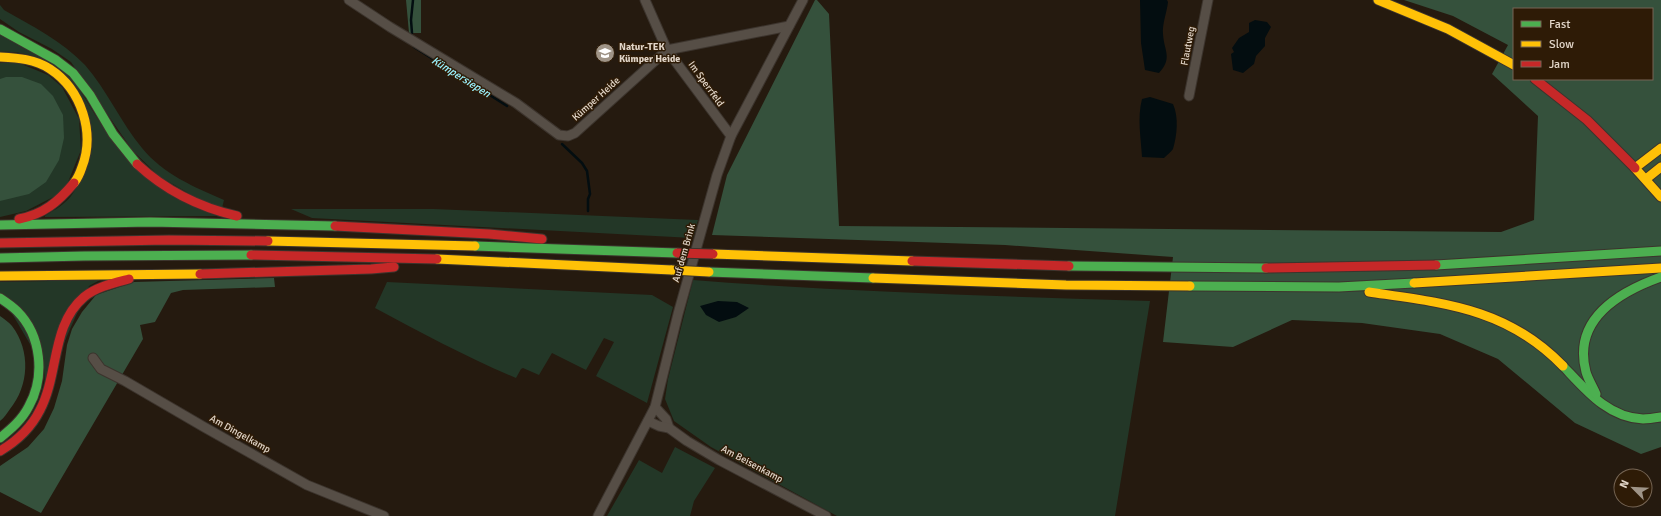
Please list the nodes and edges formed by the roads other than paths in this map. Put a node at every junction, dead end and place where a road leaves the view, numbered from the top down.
1 (349, 0) edge
2 (645, 0) edge
3 (803, 0) edge
4 (1208, 0) edge
5 (1378, 0) edge
6 (789, 26) junction
7 (0, 29) edge
8 (668, 50) junction
9 (0, 57) edge
10 (1513, 64) edge
11 (1536, 80) edge
12 (1189, 96) dead end
13 (731, 136) junction
14 (1661, 148) edge
15 (1661, 167) edge
16 (1635, 168) junction
17 (1646, 179) junction
18 (1661, 197) edge
19 (0, 220) edge
20 (294, 224) junction
21 (0, 225) edge
22 (0, 243) edge
23 (592, 250) junction
24 (1661, 251) edge
25 (0, 258) edge
26 (451, 260) junction
27 (1661, 268) edge
28 (188, 274) junction
29 (0, 276) edge
30 (1661, 277) edge
31 (1339, 287) junction
32 (0, 298) edge
33 (93, 358) dead end
34 (1602, 403) junction
35 (655, 407) junction
36 (1661, 417) edge
37 (648, 421) junction
38 (669, 428) junction
39 (0, 438) edge
40 (0, 451) edge
41 (384, 516) edge
42 (598, 516) edge
43 (826, 516) edge

1 - 8 street, Kümper Heide
2 - 8 street, Im Sperrfeld
3 - 6 street, Auf dem Brink
4 - 12 street, Flautweg
5 - 10 main road
6 - 8 street
6 - 13 street, Auf dem Brink
7 - 20 main road
8 - 13 street, Im Sperrfeld
9 - 19 main road
11 - 16 main road
13 - 35 street, Auf dem Brink
14 - 16 main road
15 - 17 main road
16 - 17 main road
17 - 18 main road
20 - 21 main road
20 - 23 main road
22 - 23 main road
23 - 24 main road, bridge
25 - 26 main road
26 - 28 main road
26 - 31 main road, bridge
27 - 31 main road
28 - 29 main road
28 - 40 main road
30 - 34 main road
31 - 34 main road
32 - 39 main road
33 - 41 street, Am Dingelkamp
34 - 36 main road
35 - 37 street, Auf dem Brink
35 - 38 street, Am Beisenkamp
37 - 38 street, Am Beisenkamp
37 - 42 street, Auf dem Brink
38 - 43 street, Am Beisenkamp

